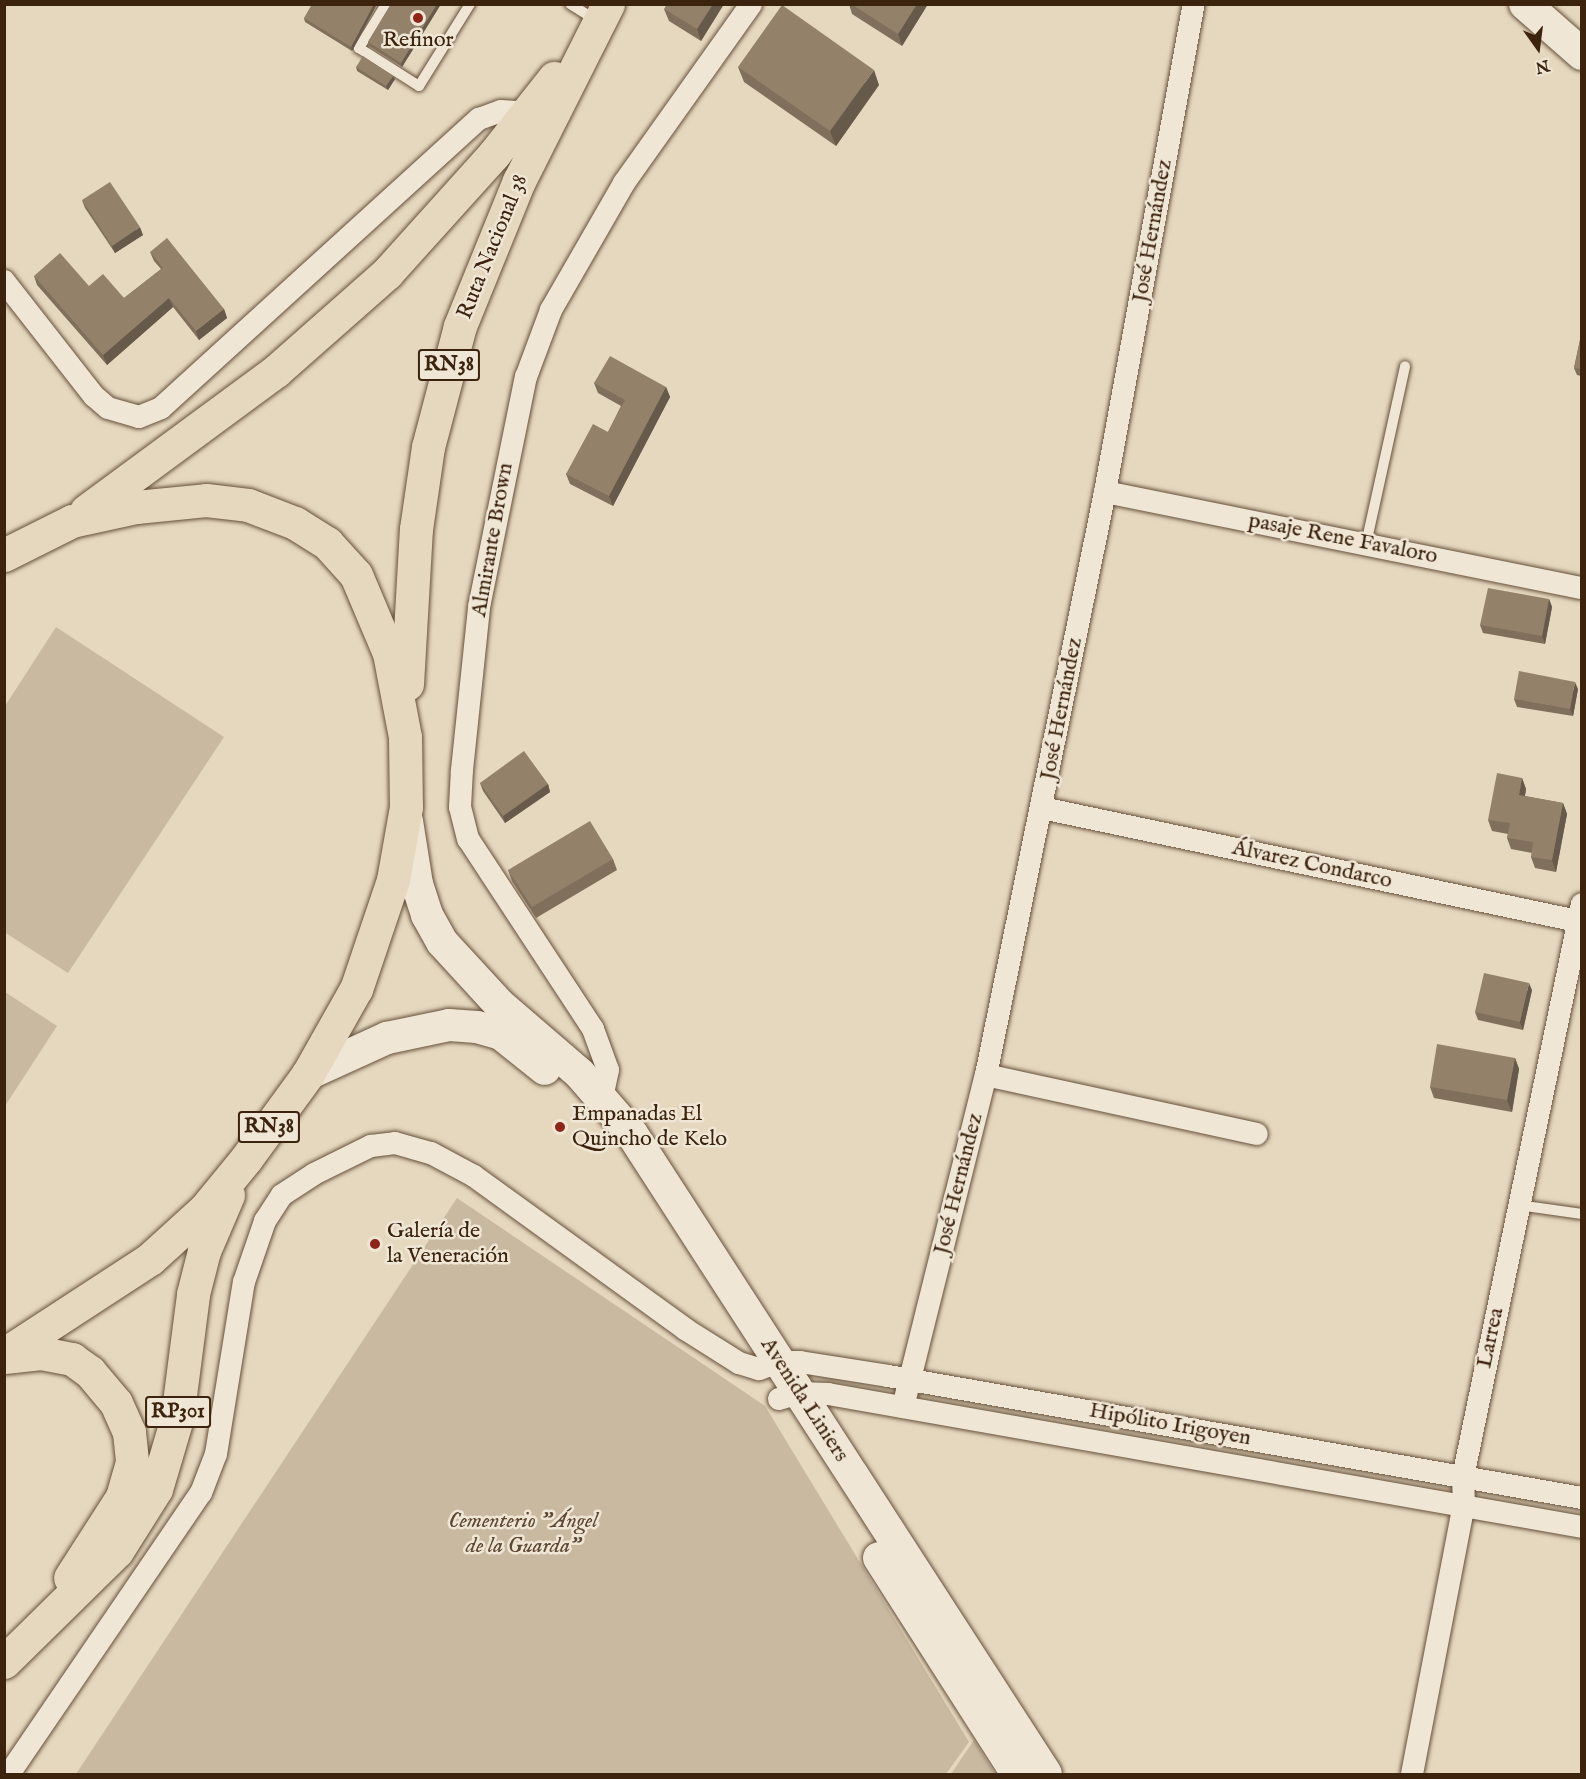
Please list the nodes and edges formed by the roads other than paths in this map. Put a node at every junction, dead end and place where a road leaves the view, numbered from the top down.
1 (386, 4) edge
2 (470, 4) edge
3 (570, 4) edge
4 (751, 4) edge
5 (1194, 4) edge
6 (1525, 4) edge
7 (603, 13) edge
8 (1581, 54) edge
9 (527, 113) junction
10 (4, 281) edge
11 (1405, 366) dead end
12 (1105, 492) junction
13 (72, 521) junction
14 (1366, 544) junction
15 (4, 555) edge
16 (1581, 588) edge
17 (405, 737) junction
18 (406, 807) junction
19 (1042, 808) junction
20 (1580, 916) edge
21 (537, 1048) junction
22 (308, 1074) junction
23 (986, 1075) junction
24 (602, 1098) junction
25 (1257, 1134) dead end
26 (246, 1159) junction
27 (1518, 1205) junction
28 (1581, 1214) edge
29 (4, 1355) edge
30 (769, 1366) junction
31 (910, 1380) junction
32 (789, 1396) junction
33 (903, 1407) junction
34 (1463, 1477) junction
35 (1581, 1498) edge
36 (1464, 1505) junction
37 (1581, 1527) edge
38 (36, 1626) junction
39 (4, 1662) edge
40 (9, 1774) edge
41 (1017, 1774) edge
42 (1046, 1774) edge
43 (1412, 1774) edge

1 - 2 lane
3 - 7 lane
4 - 24 street, Almirante Brown
5 - 12 street, José Hernández
6 - 8 main road
7 - 9 main road, Ruta Nacional 38 / RN38
7 - 17 main road, Ruta Nacional 38 / RN38
9 - 10 street
9 - 13 main road, Ruta Nacional 38 / RN38
11 - 14 lane
12 - 14 street, pasaje Rene Favaloro
12 - 19 street, José Hernández
13 - 15 main road, RN38
13 - 17 main road, RN38
14 - 16 street, pasaje Rene Favaloro
17 - 18 main road, RN38
18 - 21 main road
18 - 22 main road, RN38
19 - 20 street, Álvarez Condarco
19 - 23 street, José Hernández
20 - 27 street, Larrea
21 - 22 main road
21 - 24 main road, Avenida Liniers
21 - 30 main road, Avenida Liniers
22 - 26 main road, RN38
23 - 25 street
23 - 31 street, José Hernández
24 - 30 main road, Avenida Liniers
26 - 29 main road, RN38
26 - 38 main road, RP301
27 - 28 lane
27 - 34 street, Larrea
29 - 38 main road, RP301
30 - 31 street, Hipólito Irigoyen
30 - 32 main road, Avenida Liniers
30 - 40 street, Hipólito Irigoyen
31 - 33 street, José Hernández
31 - 34 street, Hipólito Irigoyen
32 - 33 street, Hipólito Irigoyen
32 - 41 main road, Avenida Liniers
32 - 42 main road, Avenida Liniers
33 - 36 street, Hipólito Irigoyen
34 - 35 street, Hipólito Irigoyen
34 - 36 street, Larrea
36 - 37 street, Hipólito Irigoyen
36 - 43 street, Larrea
38 - 39 main road, RP301

